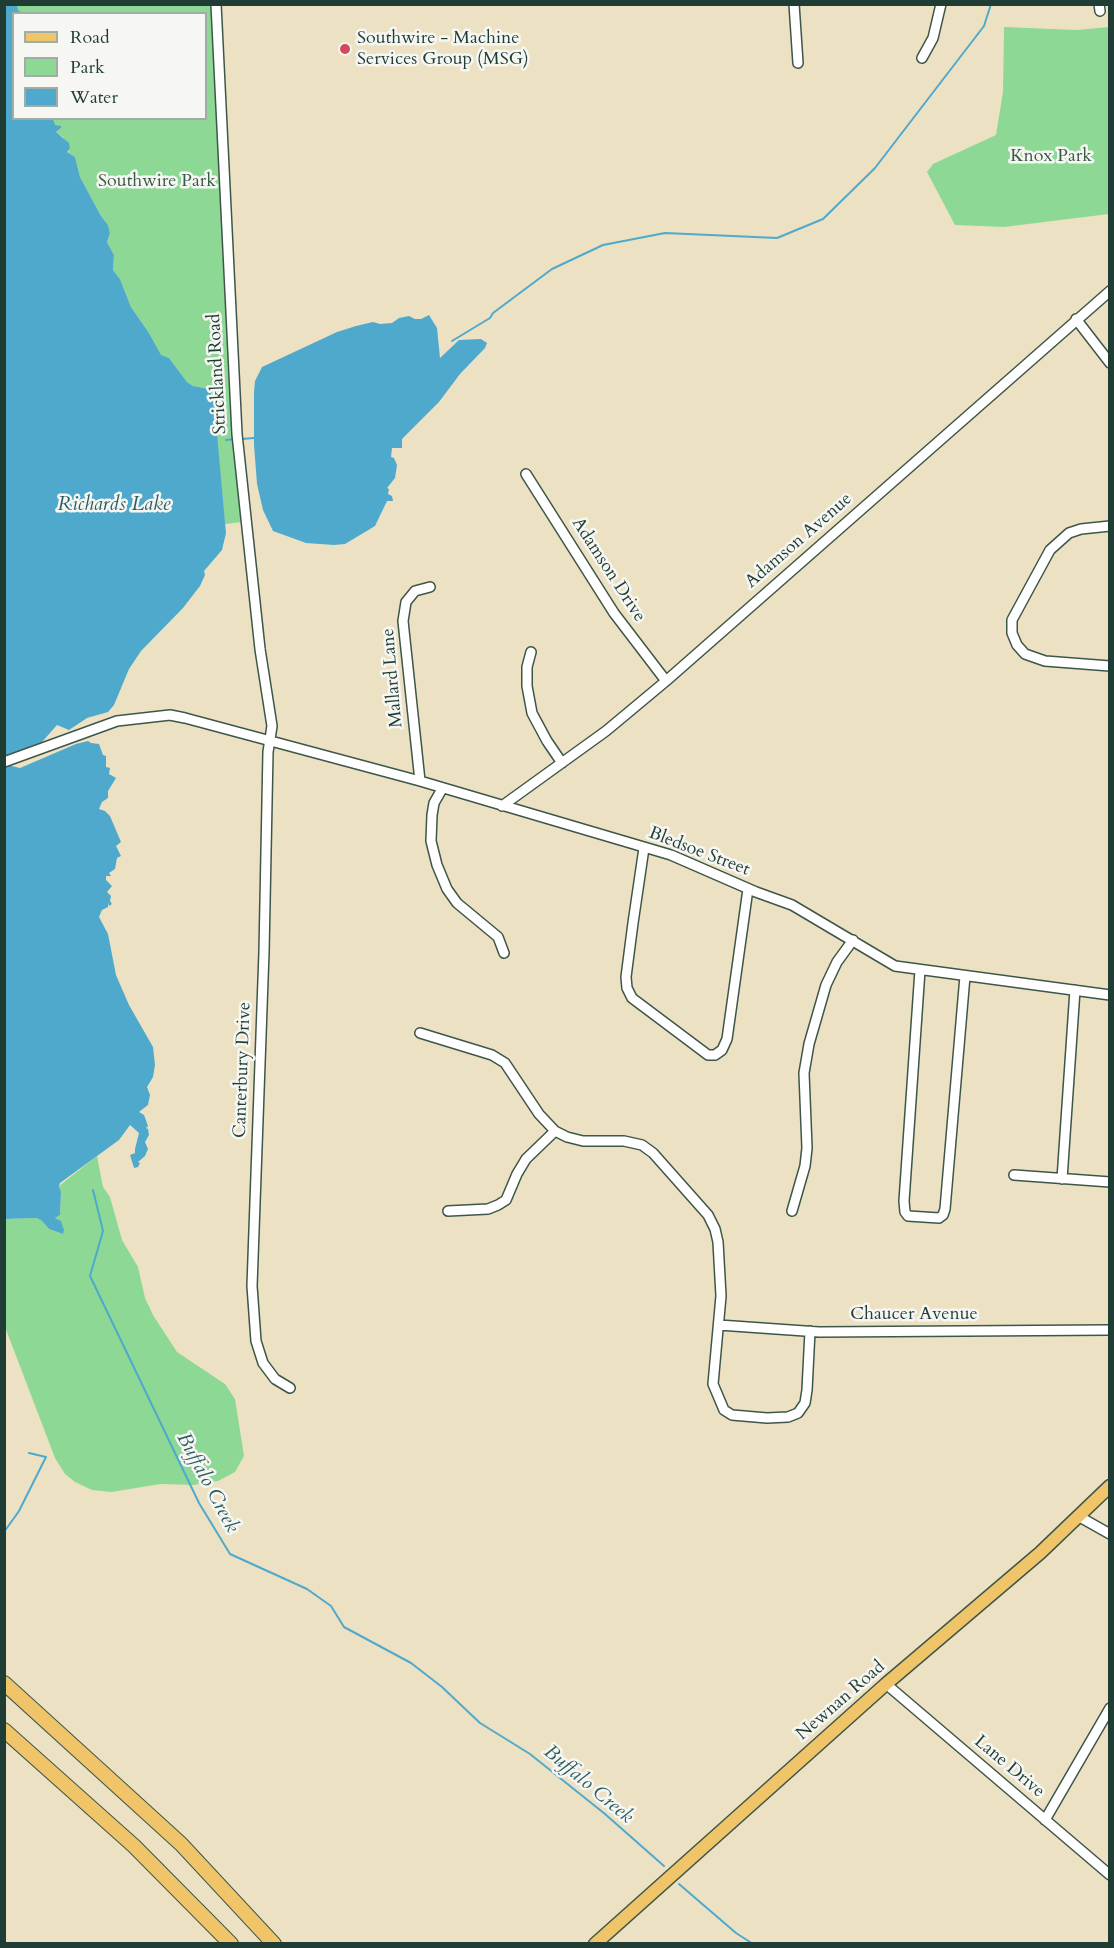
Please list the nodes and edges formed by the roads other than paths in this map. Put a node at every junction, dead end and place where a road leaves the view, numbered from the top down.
1 (216, 4) edge
2 (794, 4) edge
3 (941, 4) edge
4 (922, 58) dead end
5 (798, 63) dead end
6 (1110, 291) edge
7 (1076, 319) junction
8 (1110, 363) edge
9 (526, 474) dead end
10 (1110, 526) edge
11 (430, 587) dead end
12 (531, 652) dead end
13 (1110, 666) edge
14 (666, 681) junction
15 (270, 740) junction
16 (4, 762) edge
17 (561, 763) junction
18 (420, 780) junction
19 (442, 789) junction
20 (502, 806) junction
21 (645, 848) junction
22 (748, 889) junction
23 (852, 940) junction
24 (504, 953) dead end
25 (920, 970) junction
26 (965, 976) junction
27 (1075, 990) junction
28 (1110, 995) edge
29 (420, 1033) dead end
30 (555, 1131) junction
31 (1014, 1175) dead end
32 (1062, 1179) junction
33 (1110, 1182) edge
34 (448, 1211) dead end
35 (792, 1211) dead end
36 (718, 1325) junction
37 (1110, 1330) edge
38 (810, 1331) junction
39 (290, 1388) dead end
40 (1110, 1486) edge
41 (1078, 1516) junction
42 (1110, 1534) edge
43 (4, 1683) edge
44 (886, 1684) junction
45 (1110, 1708) edge
46 (4, 1730) edge
47 (1045, 1820) junction
48 (1110, 1875) edge
49 (231, 1944) edge
50 (274, 1944) edge
51 (595, 1944) edge

1 - 15 street, Strickland Road
2 - 5 street
3 - 4 street
6 - 7 street, Adamson Avenue
7 - 8 street
7 - 14 street, Adamson Avenue
9 - 14 street, Adamson Drive
10 - 13 street
11 - 18 street, Mallard Lane
12 - 17 street
14 - 17 street, Adamson Avenue
15 - 16 street, Bledsoe Street
15 - 18 street, Bledsoe Street
15 - 39 street, Canterbury Drive
17 - 20 street, Adamson Avenue
18 - 19 street, Bledsoe Street
19 - 20 street, Bledsoe Street
19 - 24 street
20 - 21 street, Bledsoe Street
21 - 22 street, Bledsoe Street
21 - 22 street
22 - 23 street, Bledsoe Street
23 - 25 street, Bledsoe Street
23 - 35 street
25 - 26 street, Bledsoe Street
25 - 26 street
26 - 27 street, Bledsoe Street
27 - 28 street, Bledsoe Street
27 - 32 street
29 - 30 street
30 - 34 street
30 - 36 street
31 - 32 street
32 - 33 street
36 - 38 street, Chaucer Avenue
36 - 38 street
37 - 38 street, Chaucer Avenue
40 - 41 main road, Newnan Road
41 - 42 street
41 - 44 main road, Newnan Road
43 - 50 highway
44 - 47 street, Lane Drive
44 - 51 main road, Newnan Road
45 - 47 street
46 - 49 highway
47 - 48 street, Lane Drive

